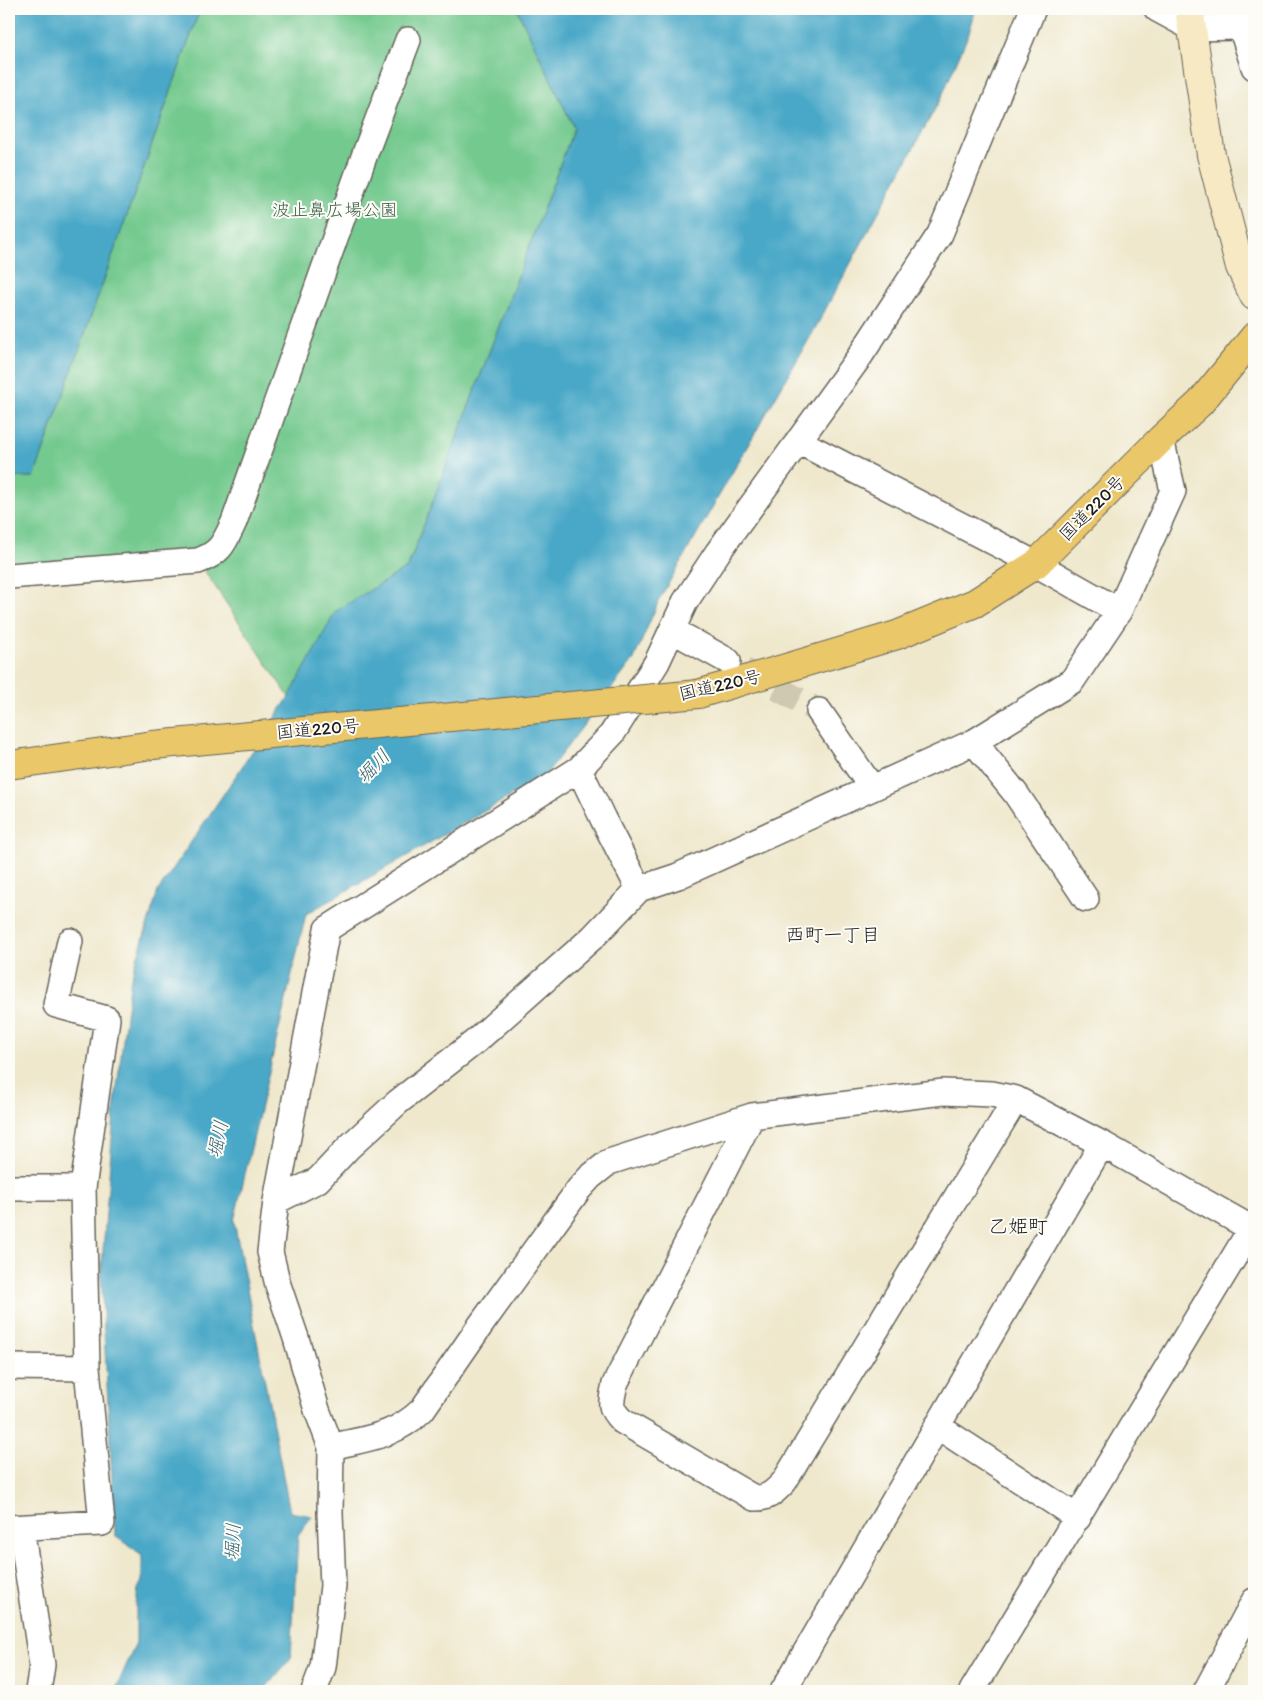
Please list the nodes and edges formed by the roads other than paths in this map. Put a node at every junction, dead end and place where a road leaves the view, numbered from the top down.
1 (1033, 9) edge
2 (1157, 9) edge
3 (1190, 18) edge
4 (1248, 26) edge
5 (408, 40) dead end
6 (1254, 67) edge
7 (1254, 296) edge
8 (1254, 337) edge
9 (1161, 439) junction
10 (798, 441) junction
11 (1036, 564) junction
12 (9, 576) edge
13 (1119, 611) junction
14 (672, 630) junction
15 (728, 661) tunnel mouth
16 (819, 711) tunnel mouth
17 (974, 742) junction
18 (9, 765) edge
19 (579, 768) junction
20 (872, 788) junction
21 (639, 888) junction
22 (1086, 899) dead end
23 (70, 942) dead end
24 (1016, 1098) junction
25 (752, 1116) junction
26 (1102, 1144) junction
27 (9, 1188) edge
28 (83, 1188) junction
29 (276, 1201) junction
30 (1253, 1228) edge
31 (9, 1367) edge
32 (87, 1368) junction
33 (937, 1426) junction
34 (331, 1447) junction
35 (1078, 1518) junction
36 (15, 1528) edge
37 (1254, 1602) edge
38 (38, 1691) edge
39 (314, 1691) edge
40 (783, 1691) edge
41 (972, 1691) edge
42 (1206, 1691) edge

1 - 10 street
2 - 3 street
3 - 4 street
3 - 7 street
4 - 6 street
5 - 12 street
8 - 9 highway, 国道220号
9 - 11 highway, 国道220号
9 - 13 street
10 - 11 street
10 - 14 street
11 - 13 street
11 - 18 highway, 国道220号, bridge
13 - 17 street
14 - 15 street
14 - 19 street
16 - 20 street
17 - 20 street
17 - 22 street
19 - 21 street
19 - 29 street
20 - 21 street
21 - 29 street
23 - 28 street
24 - 25 street
24 - 25 street
24 - 26 street
25 - 34 street
26 - 30 street
26 - 33 street
27 - 28 street
28 - 32 street
29 - 34 street
30 - 35 street
31 - 32 street
32 - 36 street
33 - 35 street
33 - 40 street
34 - 39 street
35 - 41 street
36 - 38 street
37 - 42 street

